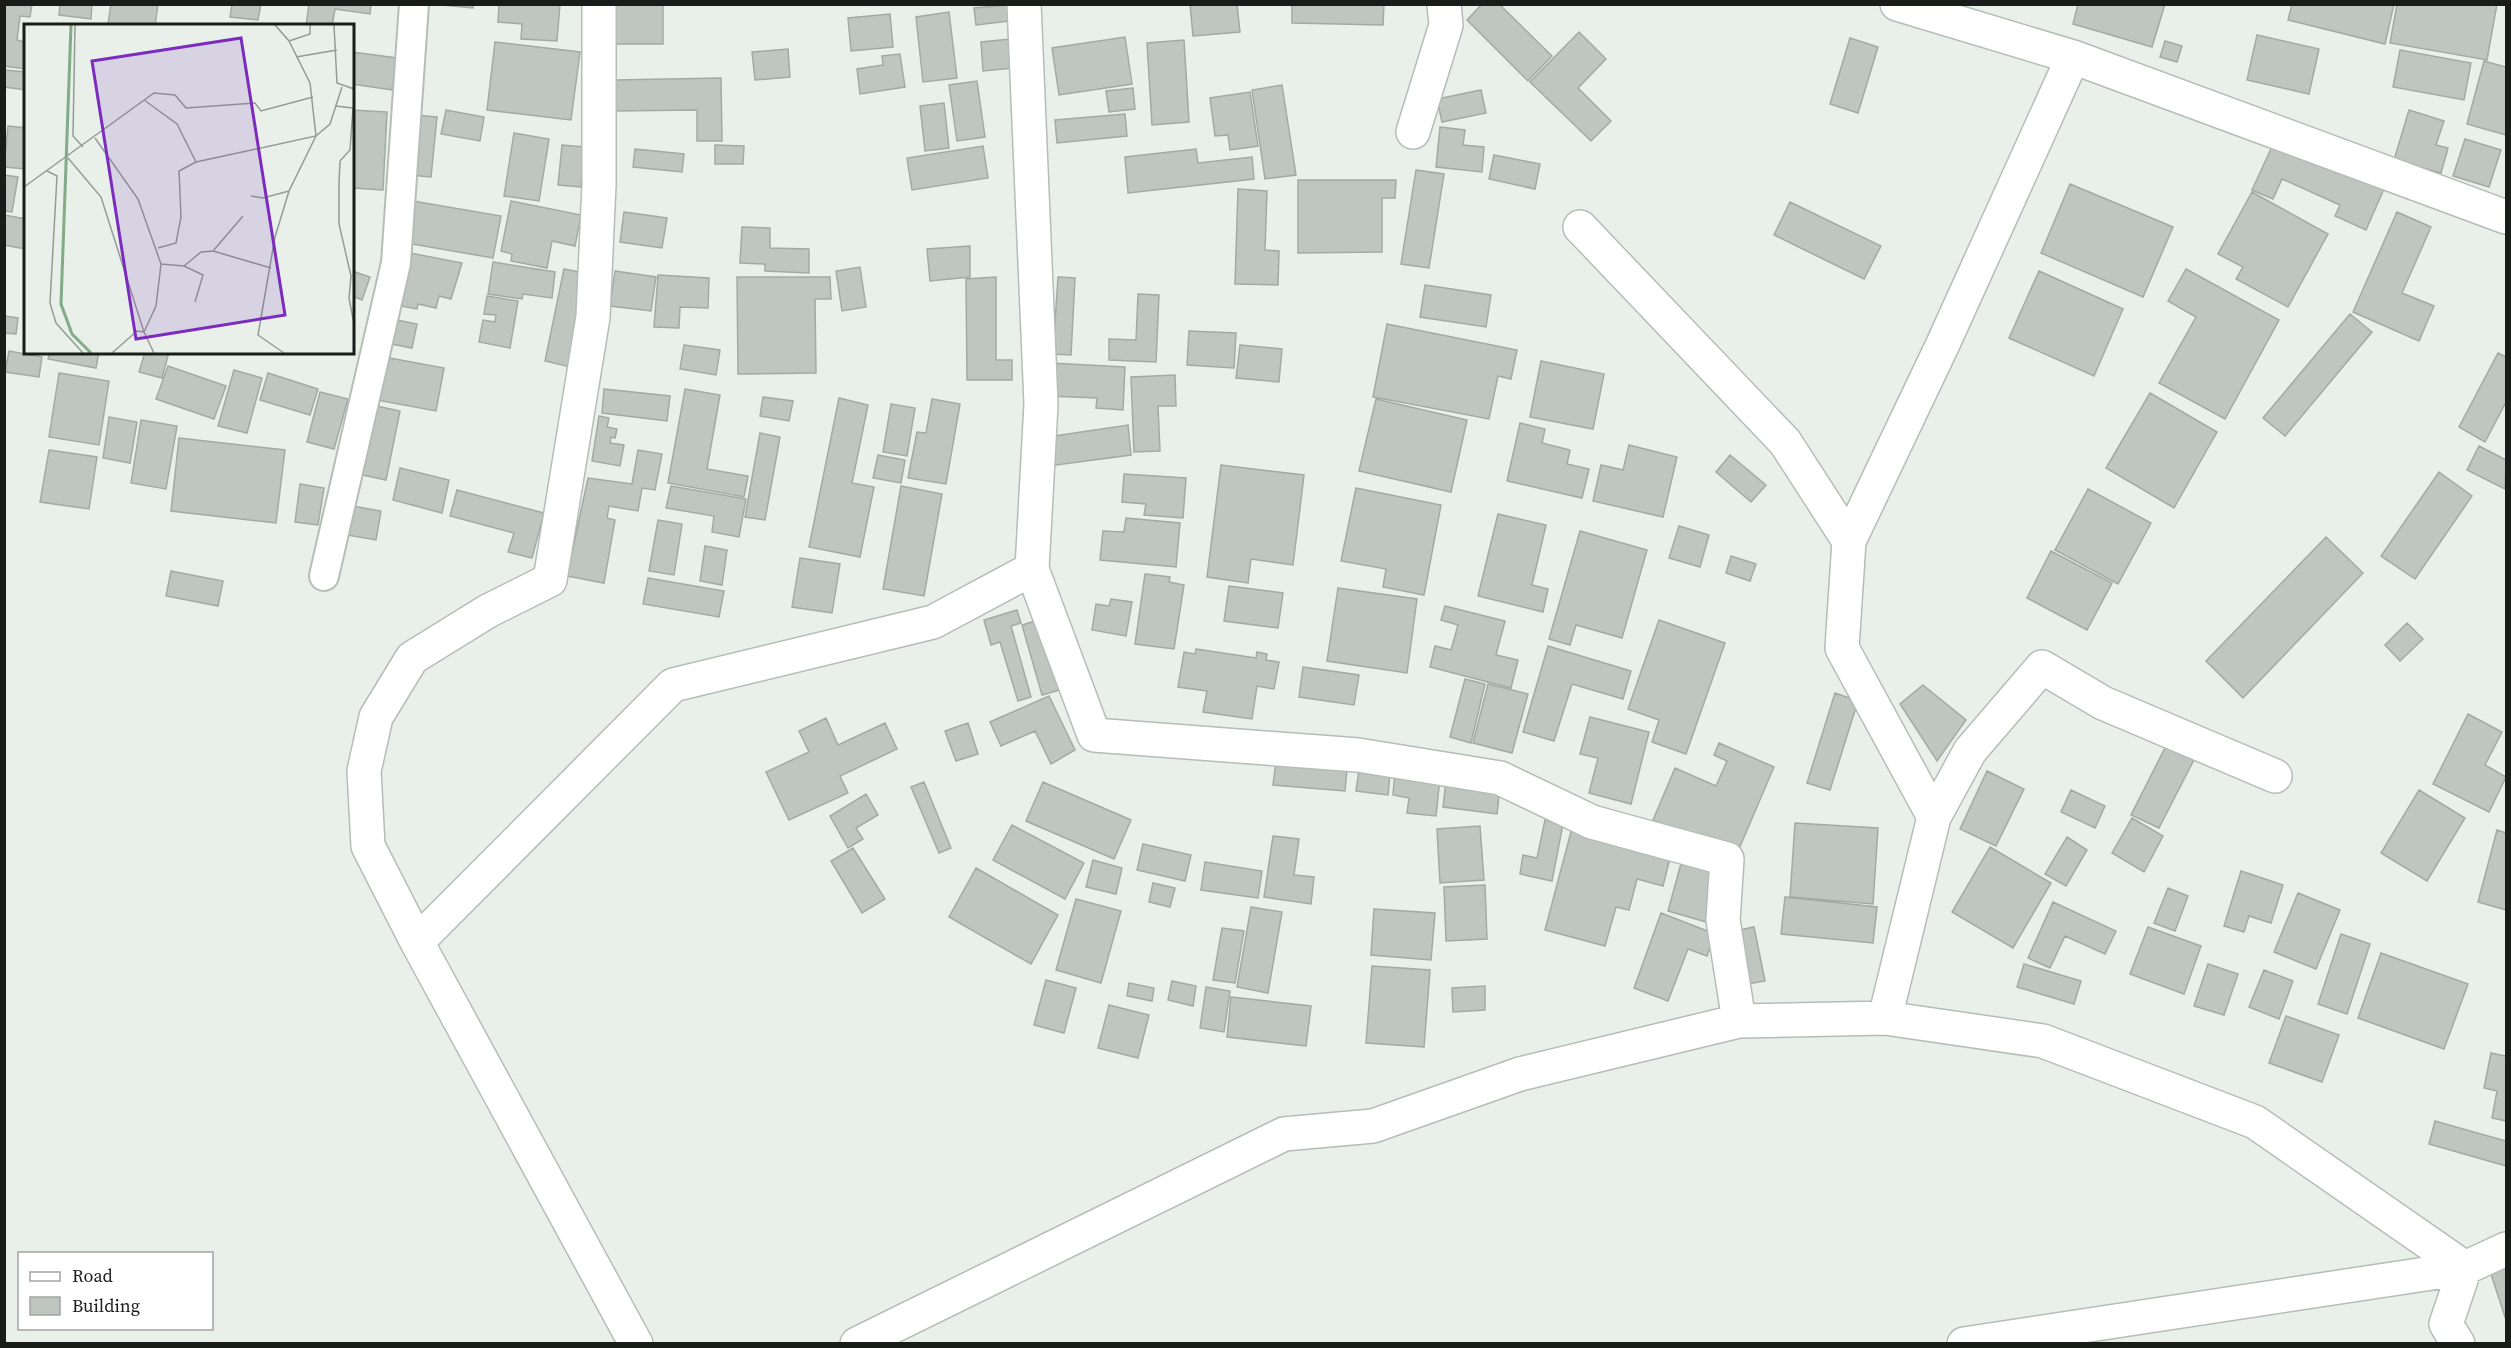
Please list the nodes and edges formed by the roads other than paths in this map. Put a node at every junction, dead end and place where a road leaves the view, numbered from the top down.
1 (414, 4) edge
2 (599, 4) edge
3 (1024, 4) edge
4 (1444, 4) edge
5 (1897, 4) edge
6 (2073, 57) junction
7 (1413, 132) dead end
8 (2506, 217) edge
9 (1580, 227) dead end
10 (1850, 541) junction
11 (1032, 569) junction
12 (324, 576) dead end
13 (2275, 776) dead end
14 (1934, 817) junction
15 (417, 942) junction
16 (1885, 1018) junction
17 (1739, 1021) junction
18 (2506, 1249) edge
19 (2465, 1268) junction
20 (636, 1344) edge
21 (857, 1344) edge
22 (1964, 1344) edge
23 (2458, 1344) edge

1 - 12 street
2 - 15 street
3 - 11 street
4 - 7 street
5 - 6 street
6 - 8 street
6 - 10 street
9 - 10 street
10 - 14 street
11 - 15 street
11 - 17 street
13 - 14 street
14 - 16 street
15 - 20 street
16 - 17 street
16 - 19 street
17 - 21 street
18 - 19 street
19 - 22 street
19 - 23 street

